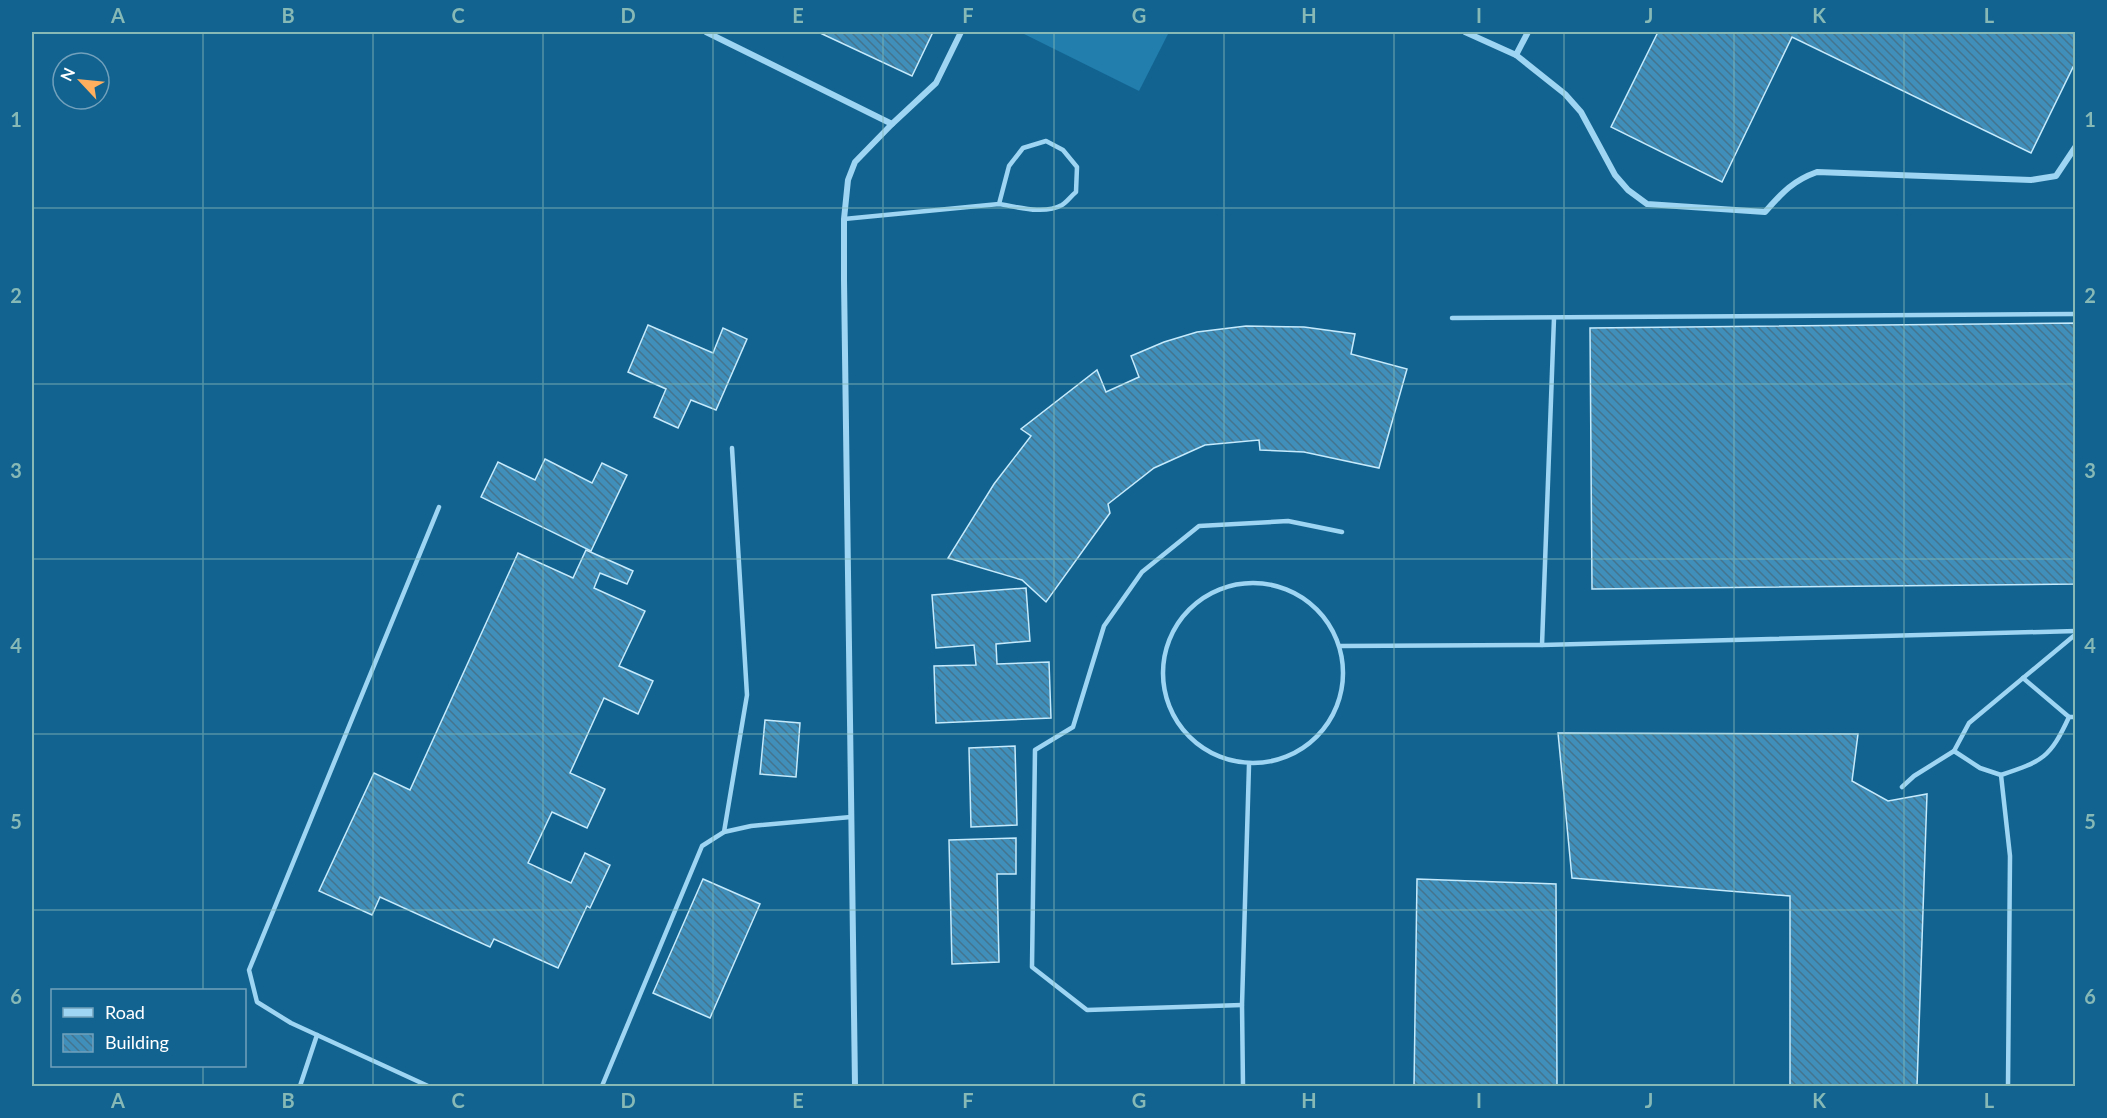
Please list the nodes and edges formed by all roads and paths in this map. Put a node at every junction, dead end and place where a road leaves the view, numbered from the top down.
1 (706, 32) edge
2 (961, 32) edge
3 (1465, 32) edge
4 (1528, 32) edge
5 (1516, 56) junction
6 (891, 124) junction
7 (2076, 146) edge
8 (999, 204) junction
9 (844, 219) junction
10 (2076, 314) edge
11 (1452, 318) dead end
12 (1554, 318) junction
13 (732, 448) dead end
14 (440, 507) dead end
15 (1342, 532) dead end
16 (2076, 633) edge
17 (1542, 645) junction
18 (1340, 646) junction
19 (2023, 678) junction
20 (2069, 717) junction
21 (2076, 717) edge
22 (1954, 751) junction
23 (1249, 765) junction
24 (2001, 775) junction
25 (1902, 787) dead end
26 (851, 817) junction
27 (724, 832) junction
28 (1242, 1005) junction
29 (317, 1035) junction
30 (300, 1086) edge
31 (428, 1086) edge
32 (602, 1086) edge
33 (855, 1086) edge
34 (1244, 1086) edge
35 (2008, 1086) edge

1 - 6 street
2 - 6 street
3 - 5 street
4 - 5 street
5 - 7 street
6 - 9 street
8 - 8 lane
8 - 9 lane
9 - 26 street
10 - 12 lane
11 - 12 lane
12 - 17 lane
13 - 27 lane
14 - 29 lane
15 - 28 lane
16 - 17 lane
16 - 19 lane
17 - 18 lane
18 - 23 lane
18 - 23 lane
19 - 20 lane
19 - 22 lane
20 - 21 lane
20 - 24 lane
22 - 24 lane
22 - 25 lane
23 - 28 lane
24 - 35 lane
26 - 27 lane
26 - 33 street
27 - 32 lane
28 - 34 lane
29 - 30 lane
29 - 31 lane

